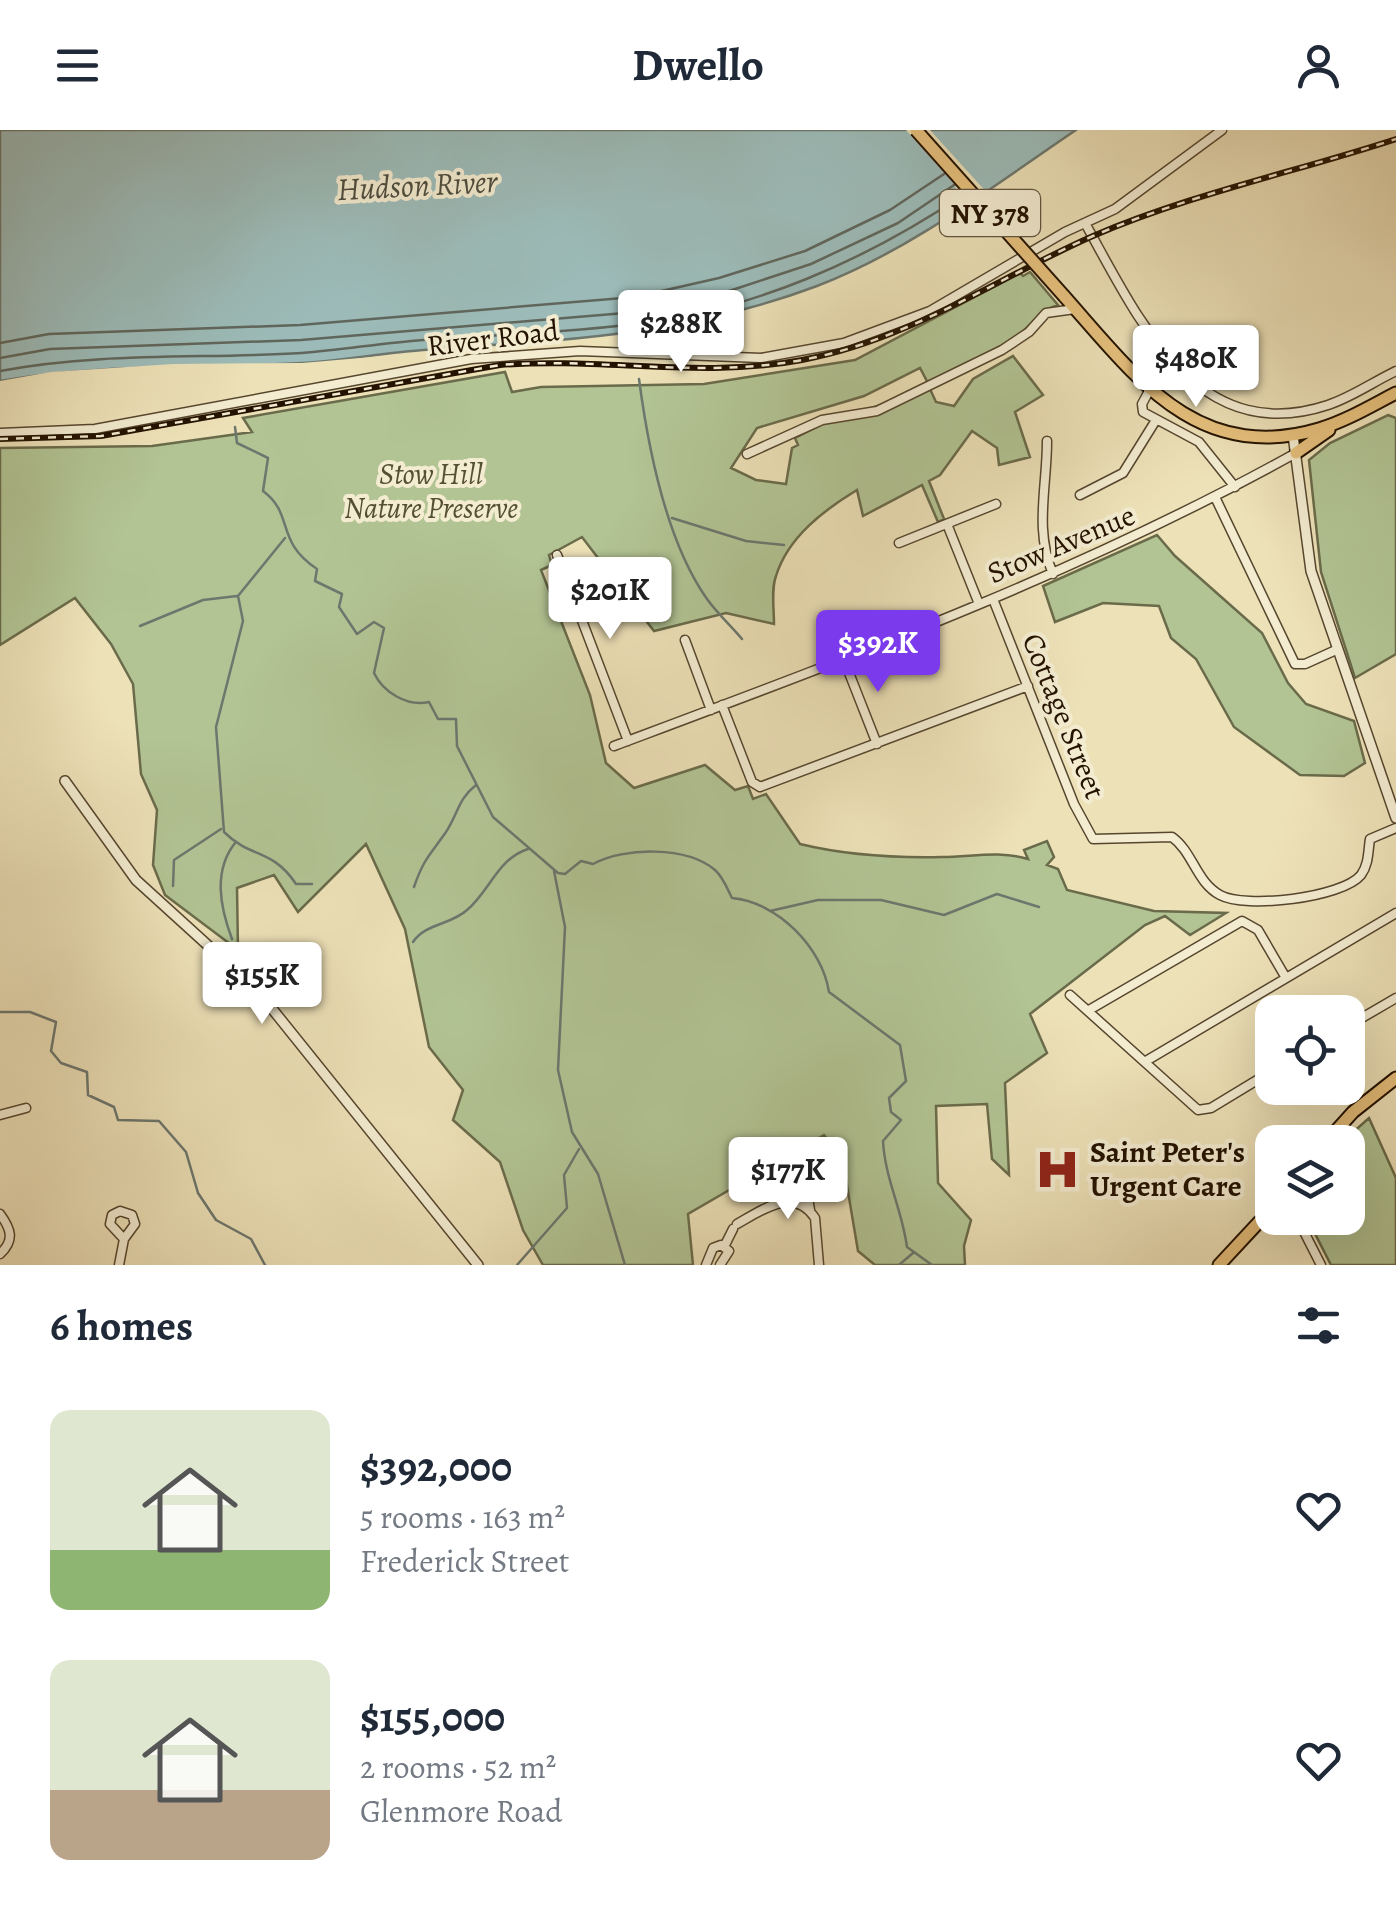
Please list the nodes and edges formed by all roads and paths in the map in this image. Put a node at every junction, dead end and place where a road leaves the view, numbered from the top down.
1 (916, 130) edge
2 (1222, 130) edge
3 (1085, 222) junction
4 (1075, 309) junction
5 (1396, 371) edge
6 (1149, 391) junction
7 (1396, 393) edge
8 (1156, 420) junction
9 (1342, 420) junction
10 (0, 432) edge
11 (1293, 435) junction
12 (1047, 441) dead end
13 (1296, 453) junction
14 (747, 454) dead end
15 (1234, 487) junction
16 (1080, 495) dead end
17 (1215, 497) junction
18 (996, 504) dead end
19 (947, 524) junction
20 (899, 542) dead end
21 (557, 555) dead end
22 (1054, 574) junction
23 (992, 599) junction
24 (979, 604) junction
25 (685, 640) dead end
26 (1336, 650) junction
27 (844, 660) junction
28 (1028, 686) junction
29 (722, 706) junction
30 (711, 710) junction
31 (628, 741) junction
32 (877, 744) junction
33 (614, 746) dead end
34 (65, 780) dead end
35 (1396, 818) edge
36 (1396, 828) edge
37 (1396, 913) edge
38 (1286, 978) junction
39 (1070, 995) dead end
40 (1396, 998) edge
41 (1089, 1010) junction
42 (1365, 1016) edge
43 (1146, 1062) junction
44 (1396, 1078) edge
45 (1255, 1080) edge
46 (26, 1108) dead end
47 (0, 1115) edge
48 (1341, 1125) edge
49 (792, 1201) junction
50 (810, 1210) junction
51 (0, 1214) edge
52 (1255, 1227) edge
53 (1306, 1235) edge
54 (124, 1239) dead end
55 (724, 1245) junction
56 (0, 1254) edge
57 (119, 1265) edge
58 (478, 1265) edge
59 (706, 1265) edge
60 (720, 1265) edge
61 (819, 1265) edge
62 (1220, 1265) edge
63 (1321, 1265) edge

1 - 4 main road, NY 378, bridge
2 - 3 street, River Road
3 - 5 street
3 - 10 street, River Road
4 - 6 main road, NY 378
4 - 14 street
6 - 8 street
6 - 11 main road, NY 378
7 - 9 main road, NY 378
8 - 15 street
8 - 16 street
9 - 11 main road, NY 378
9 - 13 main road
11 - 13 street
12 - 22 street
13 - 15 street, Stow Avenue
13 - 26 street
15 - 17 street, Stow Avenue
17 - 22 street, Stow Avenue
17 - 26 street
18 - 19 street
19 - 20 street
19 - 24 street
21 - 31 street
22 - 23 street, Stow Avenue
23 - 24 street, Stow Avenue
23 - 28 street, Cottage Street
24 - 27 street, Stow Avenue
25 - 30 street
26 - 35 street
27 - 29 street, Stow Avenue
27 - 32 street
28 - 32 street
28 - 36 street, Cottage Street
29 - 30 street, Stow Avenue
29 - 32 street
30 - 31 street, Stow Avenue
31 - 33 street, Stow Avenue
34 - 58 street
37 - 38 street
38 - 41 street
38 - 43 street
39 - 41 street
40 - 42 street
41 - 43 street
43 - 45 street
44 - 48 main road
46 - 47 street
49 - 50 street
49 - 50 street
49 - 55 street
50 - 61 street
51 - 56 street
52 - 62 main road
53 - 63 street
54 - 57 street
55 - 59 street
55 - 60 street

